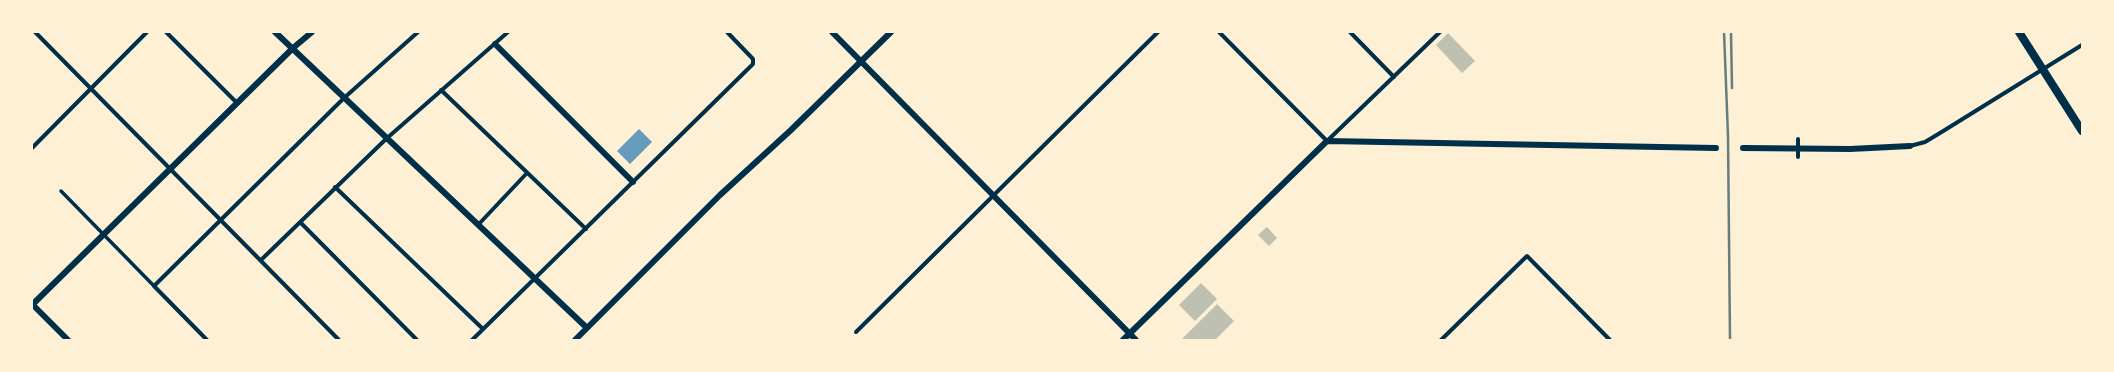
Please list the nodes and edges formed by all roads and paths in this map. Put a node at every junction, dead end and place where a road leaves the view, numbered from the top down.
1 (35, 32) edge
2 (147, 32) edge
3 (166, 32) edge
4 (275, 32) edge
5 (312, 32) edge
6 (418, 32) edge
7 (508, 32) edge
8 (727, 32) edge
9 (832, 32) edge
10 (891, 32) edge
11 (1158, 32) edge
12 (1219, 32) edge
13 (1350, 32) edge
14 (1440, 32) edge
15 (2019, 32) edge
16 (495, 44) junction
17 (2082, 45) edge
18 (293, 48) junction
19 (861, 61) junction
20 (2043, 70) junction
21 (1394, 77) junction
22 (91, 89) junction
23 (441, 90) junction
24 (344, 98) junction
25 (237, 103) junction
26 (2082, 131) edge
27 (386, 139) junction
28 (1798, 139) dead end
29 (1327, 141) junction
30 (1910, 146) joint
31 (32, 148) edge
32 (1716, 148) dead end
33 (1743, 148) dead end
34 (1798, 157) dead end
35 (170, 170) junction
36 (527, 173) junction
37 (633, 182) junction
38 (335, 187) junction
39 (61, 191) dead end
40 (994, 195) junction
41 (220, 219) junction
42 (300, 222) junction
43 (478, 225) junction
44 (586, 229) junction
45 (104, 235) junction
46 (260, 260) junction
47 (535, 278) junction
48 (154, 286) junction
49 (32, 304) edge
50 (587, 328) junction
51 (483, 329) junction
52 (856, 332) dead end
53 (1130, 333) junction
54 (68, 340) edge
55 (207, 340) edge
56 (339, 340) edge
57 (417, 340) edge
58 (472, 340) edge
59 (575, 340) edge
60 (1122, 340) edge
61 (1136, 340) edge
62 (1441, 340) edge
63 (1610, 340) edge

1 - 22 street
2 - 22 street
3 - 25 street
4 - 18 street
5 - 18 street
6 - 24 street
7 - 16 street
8 - 37 street
9 - 19 street
10 - 19 street
11 - 40 street
12 - 29 street
13 - 21 street
14 - 21 street
15 - 20 main road
16 - 23 street
16 - 37 street
17 - 20 street
18 - 24 street
18 - 25 street
19 - 40 street
19 - 50 street
20 - 26 main road
20 - 30 street
21 - 29 street
22 - 31 street
22 - 35 street
23 - 27 street
23 - 36 street
24 - 27 street
24 - 41 street
25 - 35 street
27 - 38 street
27 - 43 street
28 - 34 street
29 - 32 street
29 - 53 street
30 - 33 street
35 - 41 street
35 - 45 street
36 - 43 street
36 - 44 street
37 - 44 street
38 - 42 street
38 - 51 street
39 - 45 street
40 - 52 street
40 - 53 street
41 - 46 street
41 - 48 street
42 - 46 street
42 - 57 street
43 - 47 street
44 - 47 street
45 - 48 street
45 - 49 street
46 - 56 street
47 - 50 street
47 - 51 street
48 - 55 street
49 - 54 street
50 - 59 street
51 - 58 street
53 - 60 street
53 - 61 street
62 - 63 street

